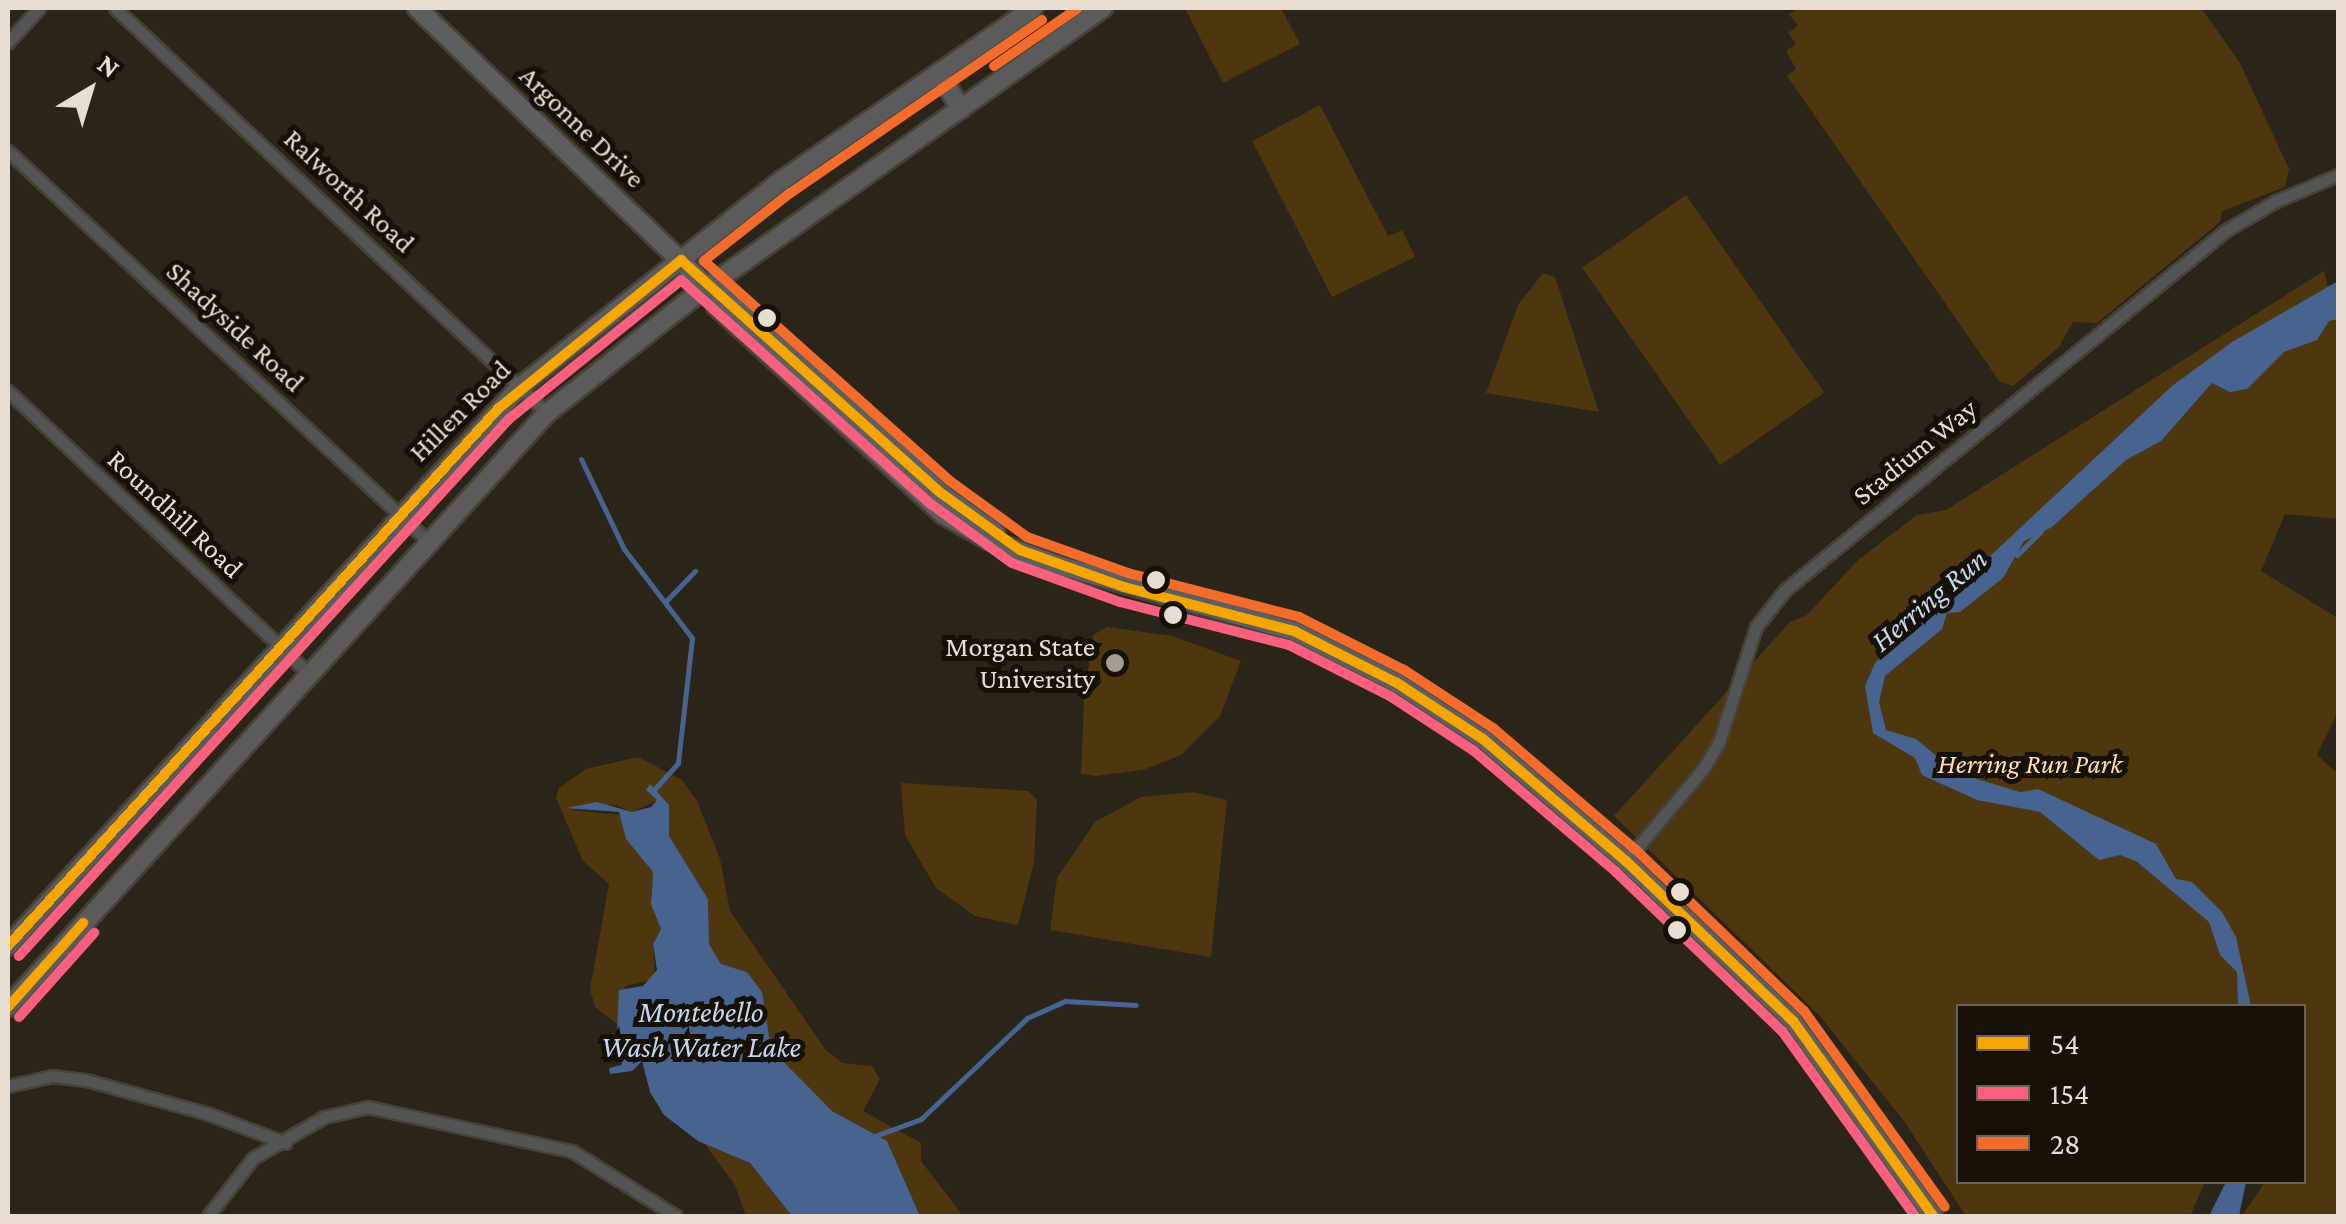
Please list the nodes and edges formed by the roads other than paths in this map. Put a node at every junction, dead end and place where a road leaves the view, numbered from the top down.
1 (39, 8) edge
2 (115, 8) edge
3 (418, 8) edge
4 (1034, 8) edge
5 (1102, 8) edge
6 (8, 42) edge
7 (938, 73) junction
8 (960, 108) junction
9 (8, 151) edge
10 (2338, 175) edge
11 (681, 260) junction
12 (708, 287) junction
13 (520, 387) junction
14 (8, 391) edge
15 (546, 413) junction
16 (400, 514) junction
17 (428, 541) junction
18 (280, 646) junction
19 (308, 673) junction
20 (1626, 861) junction
21 (8, 946) edge
22 (8, 1007) edge
23 (8, 1086) edge
24 (286, 1143) junction
25 (208, 1216) edge
26 (676, 1216) edge
27 (1933, 1216) edge

1 - 6 street
2 - 13 street, Ralworth Road
3 - 11 main road, Argonne Drive
4 - 7 main road, Hillen Road
5 - 8 main road
7 - 8 main road
7 - 11 main road, Hillen Road
8 - 12 main road
9 - 16 street, Shadyside Road
10 - 20 street, Stadium Way
11 - 12 main road, Argonne Drive
11 - 13 main road, Hillen Road
12 - 15 main road
12 - 20 main road, Argonne Drive
13 - 15 street, Ralworth Road
13 - 16 main road, Hillen Road
14 - 18 street, Roundhill Road
15 - 17 main road
16 - 17 street, Shadyside Road
16 - 18 main road, Hillen Road
17 - 19 main road
18 - 19 street, Roundhill Road
18 - 21 main road, Hillen Road
19 - 22 main road
20 - 27 main road, Argonne Drive
23 - 24 street
24 - 25 street
24 - 26 street

